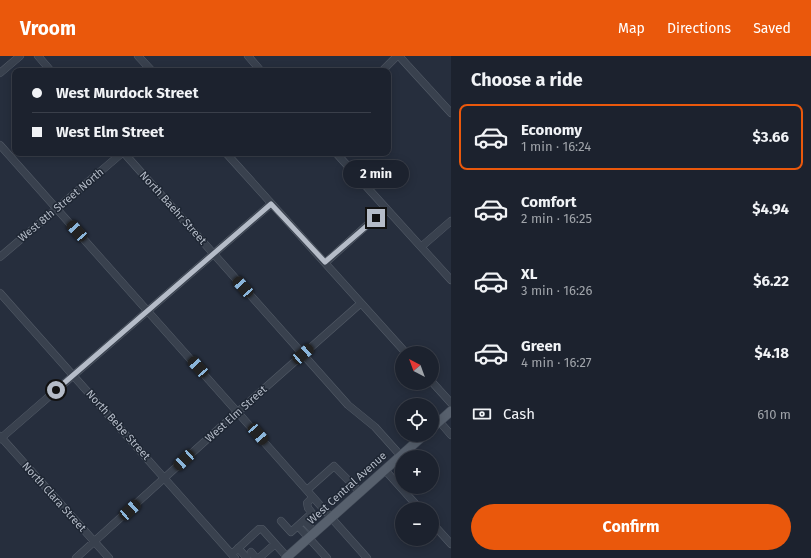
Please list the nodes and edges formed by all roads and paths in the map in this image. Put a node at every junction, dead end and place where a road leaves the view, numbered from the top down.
1 (20, 56) edge
2 (38, 56) edge
3 (138, 56) edge
4 (248, 56) edge
5 (398, 56) edge
6 (48, 68) edge
7 (149, 68) edge
8 (258, 68) edge
9 (385, 68) edge
10 (0, 73) edge
11 (451, 113) edge
12 (0, 145) edge
13 (119, 156) edge
14 (126, 156) edge
15 (229, 156) edge
16 (339, 156) edge
17 (271, 204) junction
18 (57, 208) junction
19 (386, 208) junction
20 (451, 221) edge
21 (421, 247) junction
22 (214, 254) junction
23 (0, 257) edge
24 (325, 262) junction
25 (451, 280) edge
26 (0, 293) edge
27 (361, 303) junction
28 (148, 310) junction
29 (400, 346) edge
30 (303, 354) junction
31 (73, 375) junction
32 (439, 390) edge
33 (451, 403) edge
34 (451, 411) edge
35 (238, 412) junction
36 (439, 421) edge
37 (439, 426) edge
38 (451, 435) edge
39 (1, 438) edge
40 (416, 442) edge
41 (396, 450) edge
42 (408, 450) edge
43 (395, 461) edge
44 (385, 470) junction
45 (165, 478) junction
46 (307, 490) junction
47 (360, 492) junction
48 (313, 497) junction
49 (414, 502) edge
50 (332, 517) junction
51 (304, 520) junction
52 (282, 521) dead end
53 (298, 526) junction
54 (439, 531) edge
55 (312, 535) junction
56 (94, 542) junction
57 (275, 544) junction
58 (451, 544) edge
59 (248, 552) edge
60 (233, 556) edge
61 (364, 557) edge
62 (76, 558) edge
63 (109, 558) edge
64 (286, 558) edge
65 (327, 558) edge

1 - 10 street
2 - 6 street
3 - 7 street
4 - 8 street
5 - 9 street
5 - 11 street
12 - 18 street
13 - 18 street, West 8th Street North
14 - 22 street, North Baehr Street
15 - 17 street
16 - 19 street
17 - 22 street
17 - 24 street
18 - 23 street, West 8th Street North
18 - 28 street
19 - 21 street
19 - 24 street
20 - 21 street
21 - 25 street
22 - 28 street
22 - 30 street, North Baehr Street
24 - 27 street
26 - 31 street, North Bebe Street
27 - 29 street
27 - 30 street, West Elm Street
28 - 31 street
28 - 35 street
30 - 35 street, West Elm Street
30 - 41 street, North Baehr Street
31 - 39 street
31 - 45 street, North Bebe Street
32 - 33 street
34 - 36 main road
35 - 45 street, West Elm Street
35 - 46 street
37 - 38 street
39 - 56 street, North Clara Street
40 - 42 main road, West Central Avenue
43 - 44 main road, West Central Avenue
44 - 47 main road, West Central Avenue
44 - 49 street
45 - 56 street, West Elm Street
45 - 60 street, North Bebe Street
46 - 47 street
46 - 48 street
47 - 50 main road, West Central Avenue
48 - 50 street
48 - 51 street
50 - 55 main road, West Central Avenue
50 - 61 street
51 - 53 street
51 - 55 street
52 - 53 street
53 - 55 street
54 - 58 street
55 - 64 main road, West Central Avenue
55 - 65 street
56 - 62 street, West Elm Street
56 - 63 street, North Clara Street
57 - 59 street
57 - 59 street
57 - 64 street
59 - 60 street

